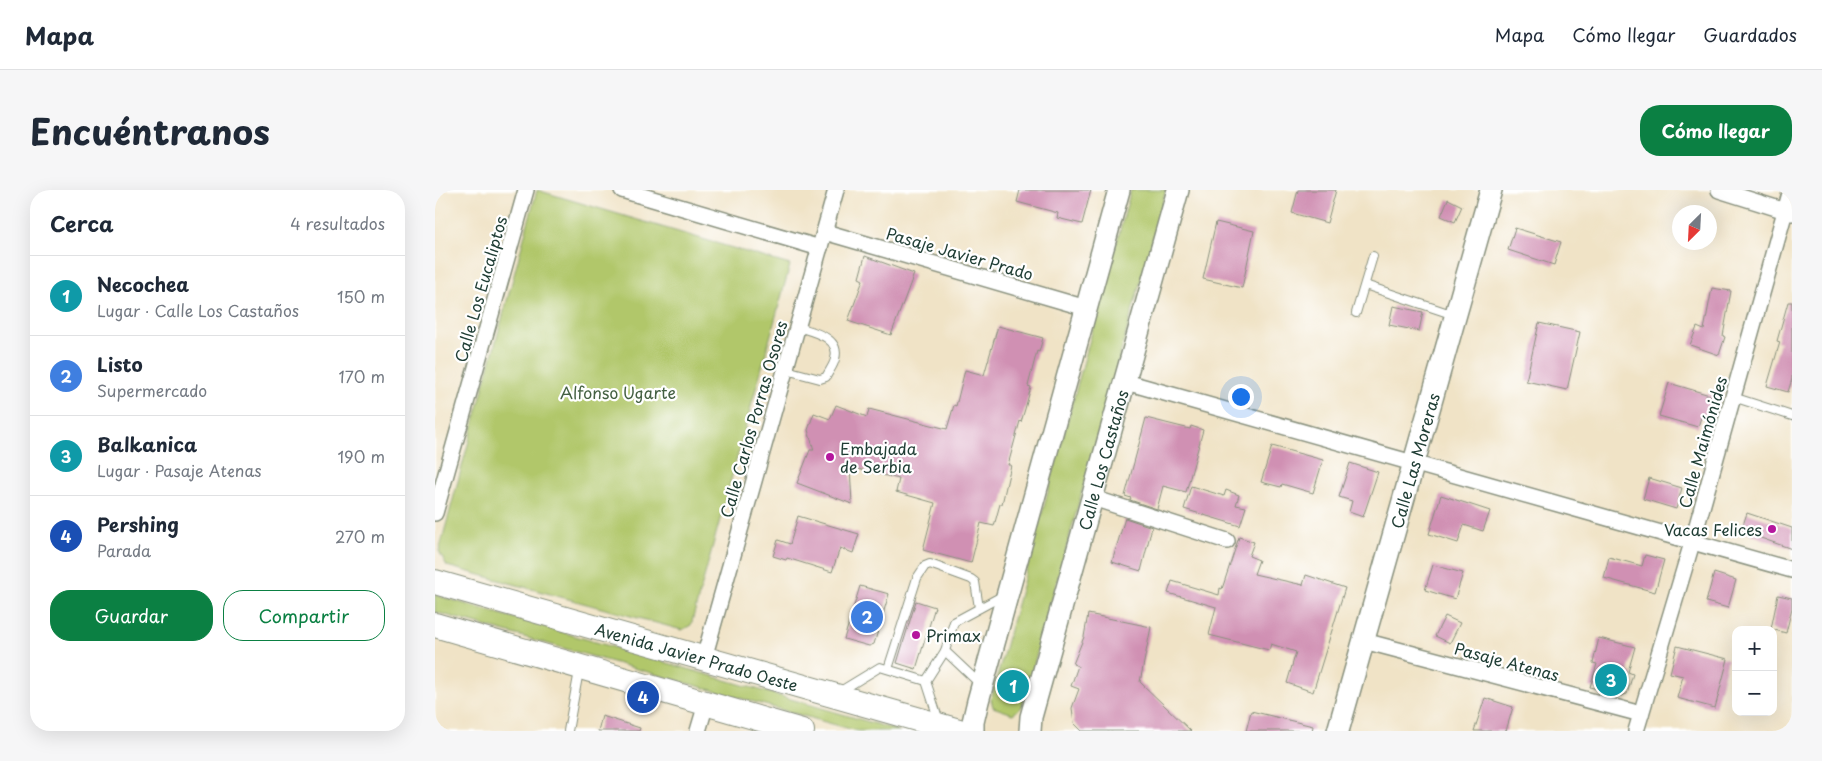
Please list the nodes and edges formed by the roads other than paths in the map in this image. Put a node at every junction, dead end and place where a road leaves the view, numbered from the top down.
1 (526, 190) edge
2 (622, 190) edge
3 (836, 190) edge
4 (1119, 190) edge
5 (1178, 190) edge
6 (1491, 190) edge
7 (1719, 190) edge
8 (1791, 190) edge
9 (1788, 212) edge
10 (825, 232) junction
11 (820, 248) junction
12 (1373, 256) dead end
13 (1365, 285) junction
14 (1086, 308) junction
15 (1356, 313) dead end
16 (1455, 315) junction
17 (798, 327) junction
18 (785, 370) junction
19 (1126, 382) junction
20 (1733, 397) junction
21 (1792, 416) edge
22 (1413, 465) junction
23 (1093, 498) junction
24 (435, 513) edge
25 (1227, 541) dead end
26 (1692, 542) junction
27 (1792, 570) edge
28 (435, 582) edge
29 (1007, 592) junction
30 (979, 608) junction
31 (435, 625) edge
32 (1364, 642) junction
33 (945, 651) junction
34 (704, 658) junction
35 (580, 666) junction
36 (888, 670) junction
37 (926, 681) junction
38 (982, 686) junction
39 (834, 695) junction
40 (706, 704) junction
41 (1641, 714) junction
42 (950, 728) edge
43 (568, 731) edge
44 (699, 731) edge
45 (801, 731) edge
46 (973, 731) edge
47 (1030, 731) edge
48 (1338, 731) edge
49 (1636, 731) edge

1 - 24 street, Calle Los Eucaliptos
2 - 11 street
3 - 10 street, Calle Carlos Porras Osores
4 - 14 street
5 - 19 street, Calle Los Castaños
6 - 16 street, Calle Las Moreras
7 - 9 street
8 - 9 street, Calle Maimónides
9 - 20 street, Calle Maimónides
10 - 11 street, Calle Carlos Porras Osores
10 - 14 street, Pasaje Javier Prado
11 - 17 street, Calle Carlos Porras Osores
12 - 13 lane
13 - 15 lane
13 - 16 lane
14 - 29 street
16 - 22 street, Calle Las Moreras
17 - 18 street, Calle Carlos Porras Osores
17 - 18 lane
18 - 34 street, Calle Carlos Porras Osores
19 - 22 street
19 - 23 street, Calle Los Castaños
20 - 21 lane
20 - 26 street, Calle Maimónides
22 - 26 street
22 - 32 street, Calle Las Moreras
23 - 25 street
23 - 47 street, Calle Los Castaños
26 - 27 street
26 - 41 street, Calle Maimónides
28 - 34 main road, Avenida Javier Prado Oeste
29 - 30 lane
29 - 38 street
30 - 33 lane
30 - 36 lane
31 - 35 main road
32 - 41 street, Pasaje Atenas
32 - 48 street, Calle Las Moreras
33 - 37 lane
33 - 38 lane
34 - 39 main road, Avenida Javier Prado Oeste
35 - 40 main road
35 - 43 lane
36 - 37 lane
36 - 39 lane
37 - 42 lane
38 - 46 street
39 - 42 main road, Avenida Javier Prado Oeste
40 - 44 street
40 - 45 main road
41 - 49 street, Calle Maimónides

